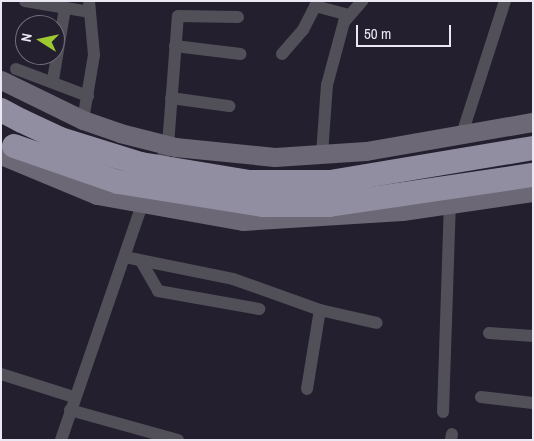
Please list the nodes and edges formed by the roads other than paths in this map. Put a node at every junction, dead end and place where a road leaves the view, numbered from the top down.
1 (25, 1) edge
2 (362, 1) edge
3 (505, 1) edge
4 (89, 6) edge
5 (65, 8) junction
6 (349, 15) junction
7 (238, 17) dead end
8 (175, 46) junction
9 (241, 54) dead end
10 (282, 54) dead end
11 (9, 74) edge
12 (53, 80) junction
13 (88, 96) junction
14 (171, 98) junction
15 (229, 106) dead end
16 (11, 115) edge
17 (83, 120) junction
18 (533, 122) edge
19 (462, 134) junction
20 (164, 143) junction
21 (5, 146) edge
22 (533, 148) edge
23 (322, 154) junction
24 (533, 175) edge
25 (533, 192) edge
26 (450, 204) junction
27 (135, 205) junction
28 (125, 257) junction
29 (141, 261) junction
30 (259, 309) dead end
31 (320, 310) junction
32 (377, 323) dead end
33 (489, 333) dead end
34 (533, 336) edge
35 (1, 374) edge
36 (307, 389) dead end
37 (74, 397) junction
38 (481, 397) dead end
39 (533, 403) edge
40 (70, 410) junction
41 (443, 412) dead end
42 (62, 440) edge
43 (178, 440) edge

1 - 5 street
2 - 6 street
3 - 19 street
4 - 5 street
4 - 13 street
5 - 12 street
6 - 10 street
6 - 23 street
7 - 8 street
8 - 9 street
8 - 14 street
11 - 12 street
11 - 17 street
12 - 13 street
13 - 17 street
14 - 15 street
14 - 20 street
16 - 22 highway, bridge
17 - 20 street
18 - 19 street
19 - 23 street
20 - 23 street
20 - 27 street
21 - 24 highway, bridge
21 - 27 street
25 - 26 street
26 - 27 street
26 - 41 street
27 - 28 street
28 - 29 street
28 - 37 street
29 - 30 street
29 - 31 street
31 - 32 street
31 - 36 street
33 - 34 street
35 - 37 street
37 - 40 street
38 - 39 street
40 - 42 street
40 - 43 street

